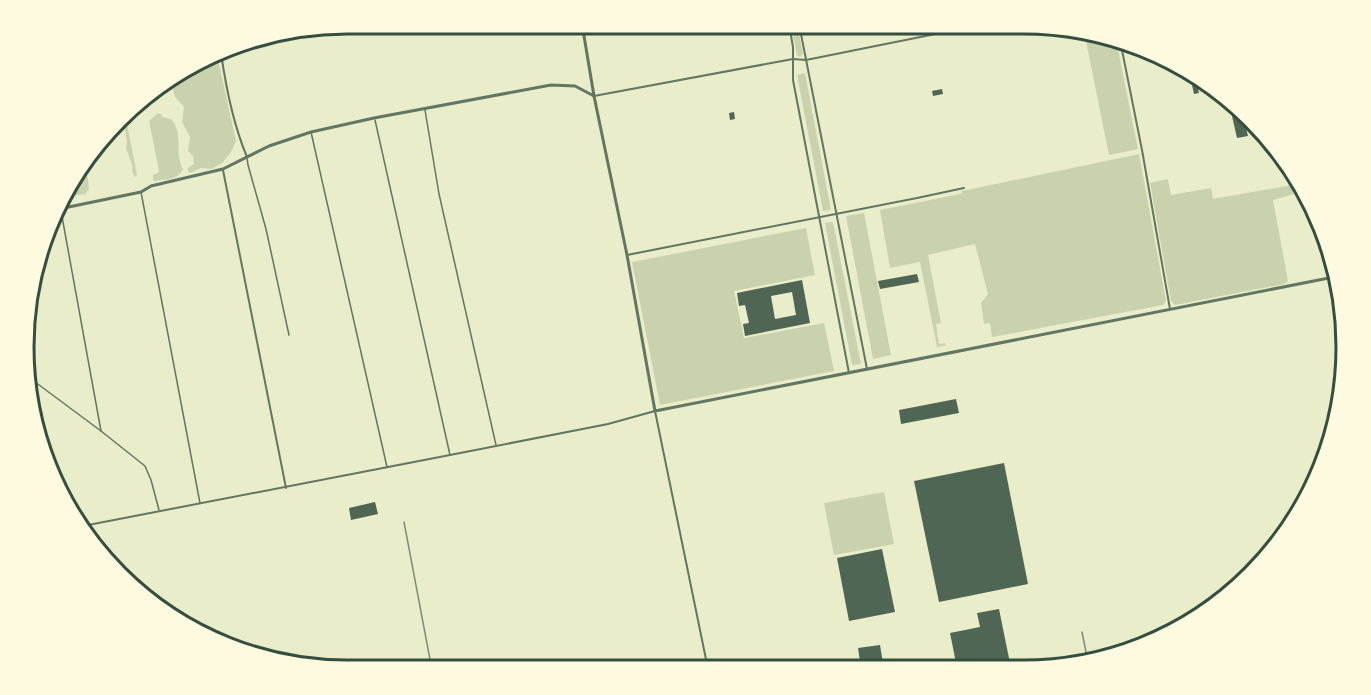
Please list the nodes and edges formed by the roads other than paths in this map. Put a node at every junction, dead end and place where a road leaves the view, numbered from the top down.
1 (584, 34) edge
2 (791, 34) edge
3 (801, 34) edge
4 (935, 34) edge
5 (1122, 50) edge
6 (793, 59) junction
7 (806, 60) junction
8 (222, 61) edge
9 (594, 96) junction
10 (425, 109) junction
11 (374, 118) junction
12 (311, 132) junction
13 (247, 157) junction
14 (223, 169) junction
15 (964, 188) dead end
16 (141, 192) junction
17 (68, 207) edge
18 (836, 214) junction
19 (819, 217) junction
20 (61, 221) edge
21 (627, 255) junction
22 (1328, 278) edge
23 (1170, 309) junction
24 (289, 335) dead end
25 (867, 369) junction
26 (849, 373) junction
27 (37, 383) edge
28 (655, 411) junction
29 (101, 431) junction
30 (496, 446) junction
31 (450, 456) junction
32 (388, 468) junction
33 (286, 488) junction
34 (200, 504) junction
35 (160, 511) junction
36 (90, 525) edge
37 (706, 660) edge

1 - 9 street
2 - 6 street
3 - 7 street
4 - 7 street
5 - 23 street
6 - 7 street
6 - 9 street
6 - 19 street
7 - 18 street
8 - 13 street
9 - 10 street
9 - 21 street
10 - 11 street
10 - 30 lane
11 - 12 street
11 - 31 lane
12 - 13 street
12 - 32 lane
13 - 14 street
13 - 24 lane
14 - 16 street
14 - 33 street
15 - 18 street
16 - 17 street
16 - 34 lane
18 - 19 street
18 - 25 street
19 - 21 street
19 - 26 street
20 - 29 lane
21 - 28 street
22 - 23 street
23 - 25 street
25 - 26 street
26 - 28 street
27 - 29 lane
28 - 30 street
28 - 37 street
29 - 35 lane
30 - 31 street
31 - 32 street
32 - 33 street
33 - 34 street
34 - 35 street
35 - 36 street

